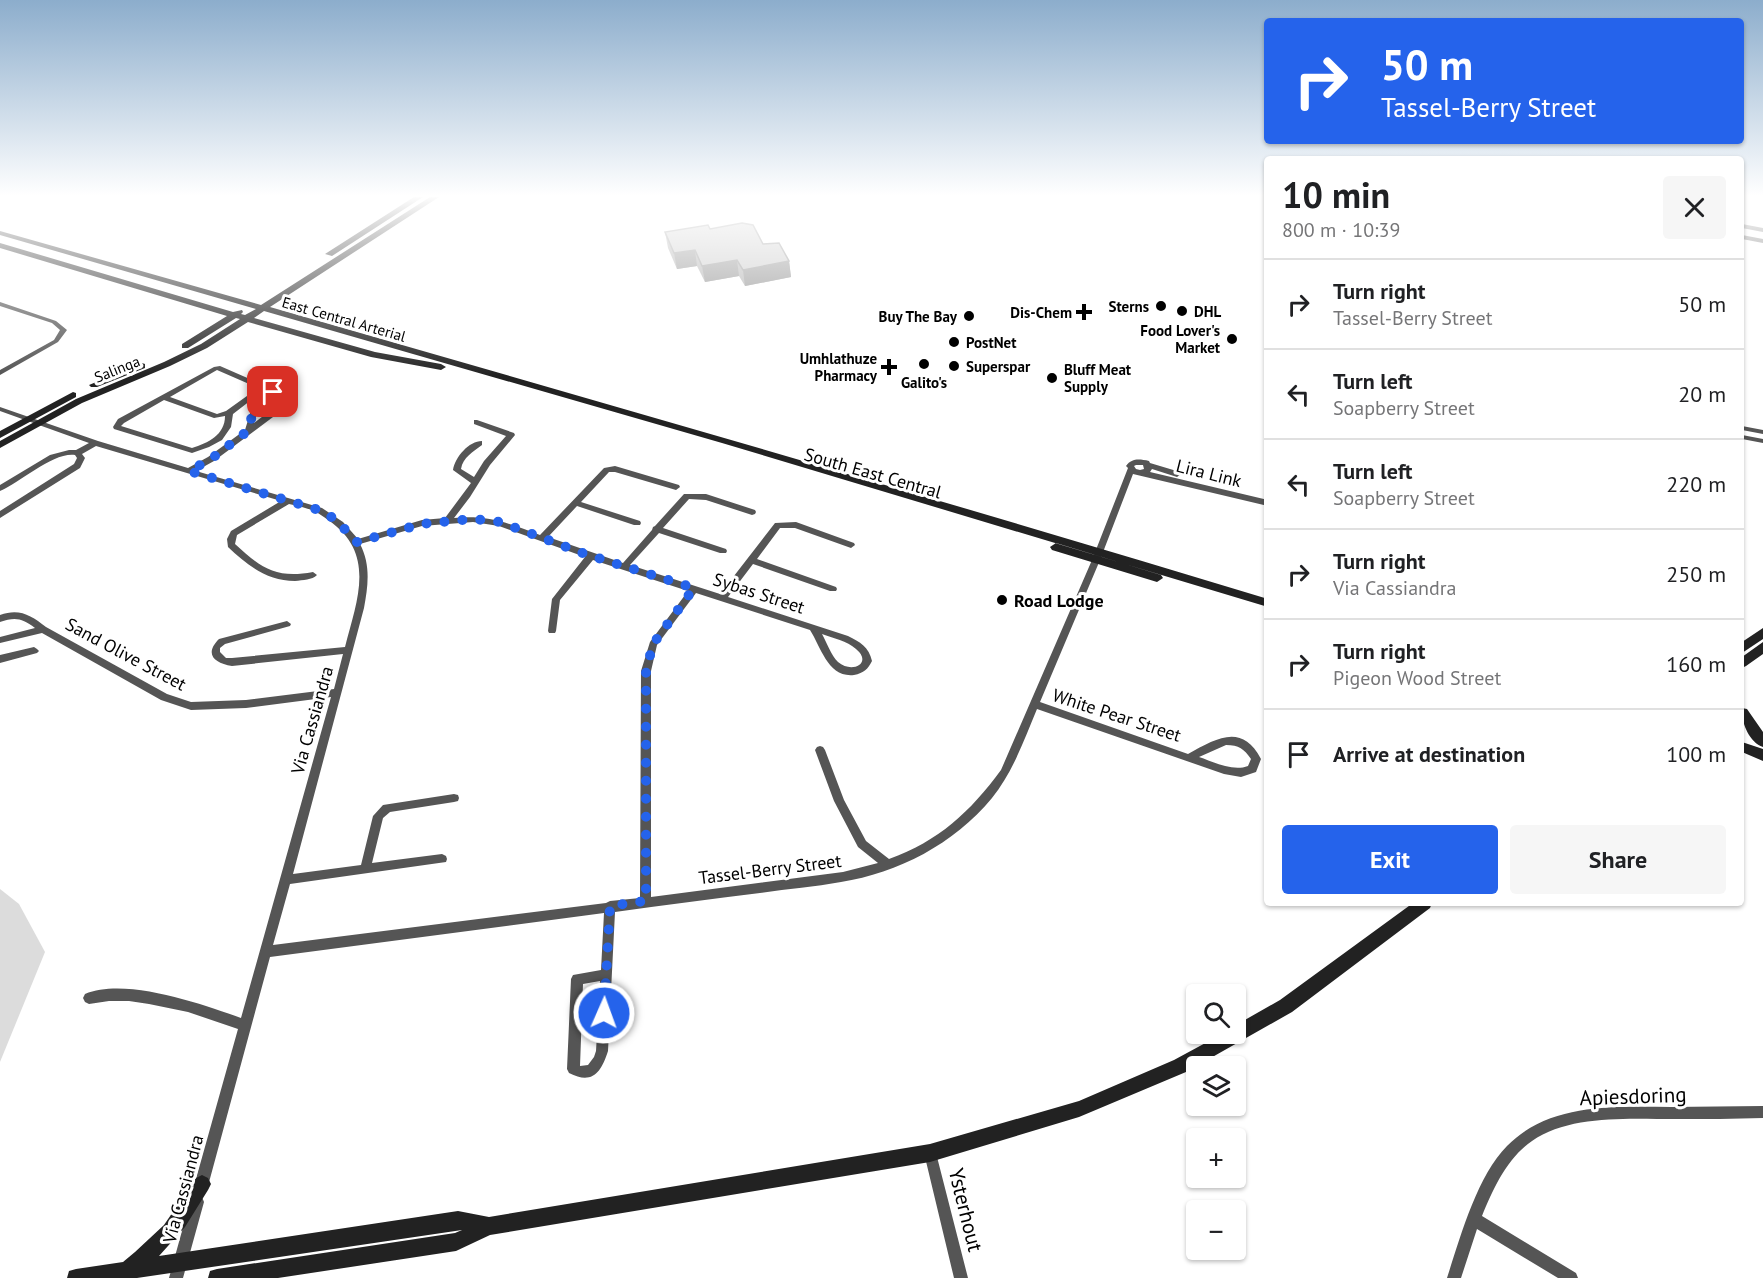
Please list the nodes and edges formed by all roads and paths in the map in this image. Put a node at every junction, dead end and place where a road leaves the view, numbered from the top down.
1 (39, 257) edge
2 (81, 257) edge
3 (326, 257) edge
4 (342, 257) edge
5 (0, 304) edge
6 (249, 306) junction
7 (260, 309) junction
8 (234, 315) junction
9 (244, 318) junction
10 (472, 371) junction
11 (0, 373) edge
12 (264, 387) junction
13 (273, 392) junction
14 (163, 397) junction
15 (0, 409) edge
16 (229, 413) junction
17 (28, 418) junction
18 (477, 422) dead end
19 (39, 423) junction
20 (1744, 428) edge
21 (249, 430) junction
22 (1763, 432) edge
23 (0, 435) edge
24 (1744, 437) edge
25 (1763, 441) edge
26 (95, 443) junction
27 (479, 443) dead end
28 (0, 446) edge
29 (77, 453) junction
30 (1144, 470) junction
31 (189, 471) junction
32 (474, 482) junction
33 (676, 487) dead end
34 (1125, 487) junction
35 (0, 488) edge
36 (1264, 497) edge
37 (288, 501) junction
38 (1264, 502) edge
39 (576, 503) junction
40 (752, 512) dead end
41 (0, 515) edge
42 (448, 520) junction
43 (637, 523) dead end
44 (656, 529) junction
45 (542, 538) junction
46 (357, 542) junction
47 (851, 545) dead end
48 (723, 551) dead end
49 (591, 556) junction
50 (1097, 556) junction
51 (752, 560) junction
52 (624, 567) junction
53 (313, 575) dead end
54 (694, 588) junction
55 (833, 589) dead end
56 (722, 598) junction
57 (1264, 602) edge
58 (1264, 608) edge
59 (0, 619) edge
60 (287, 624) dead end
61 (43, 628) junction
62 (813, 628) junction
63 (552, 631) dead end
64 (1763, 633) edge
65 (0, 640) edge
66 (1744, 647) edge
67 (1763, 647) edge
68 (349, 650) junction
69 (34, 651) dead end
70 (0, 659) edge
71 (1744, 661) edge
72 (337, 692) junction
73 (1033, 704) junction
74 (1744, 716) edge
75 (1744, 740) edge
76 (1763, 744) edge
77 (820, 750) dead end
78 (1744, 750) edge
79 (1763, 755) edge
80 (1191, 757) junction
81 (454, 798) dead end
82 (442, 859) dead end
83 (889, 865) junction
84 (365, 870) junction
85 (285, 880) junction
86 (646, 901) junction
87 (610, 906) junction
88 (1421, 906) edge
89 (265, 952) junction
90 (605, 975) junction
91 (89, 998) dead end
92 (245, 1025) junction
93 (1763, 1112) edge
94 (930, 1153) junction
95 (202, 1184) junction
96 (1474, 1219) junction
97 (489, 1226) junction
98 (125, 1271) junction
99 (178, 1271) edge
100 (76, 1278) edge
101 (217, 1278) edge
102 (961, 1278) edge
103 (1454, 1278) edge
104 (1570, 1278) edge

1 - 8 street, East Central Arterial
2 - 6 street, East Central Arterial
3 - 6 street, Salinga
4 - 7 street, Salinga
5 - 11 street
6 - 7 street, East Central Arterial
6 - 8 street, Salinga
7 - 9 street, Salinga
7 - 10 street, East Central Arterial
8 - 9 street, East Central Arterial
8 - 17 street, Salinga
9 - 10 street, East Central Arterial
9 - 19 street, Salinga
10 - 50 street, South East Central
12 - 13 street
12 - 14 street
12 - 16 street
13 - 21 street
13 - 21 street
14 - 16 street
14 - 16 street
15 - 17 street, Via Cassiandra
17 - 19 street, Via Cassiandra
17 - 23 street, Salinga
18 - 32 street
19 - 26 street, Via Cassiandra
19 - 28 street, Salinga
20 - 22 street
21 - 31 street
24 - 25 street
26 - 29 street
26 - 31 street, Via Cassiandra
27 - 32 street
29 - 35 street
29 - 41 street
30 - 34 street
30 - 34 street
30 - 36 street, Lira Link
30 - 38 street, Lira Link
31 - 37 street, Via Cassiandra
32 - 42 street
33 - 39 street
34 - 50 street
37 - 46 street, Via Cassiandra
37 - 53 street
39 - 43 street
39 - 45 street
40 - 44 street
42 - 45 street, Sybas Street
42 - 46 street, Sybas Street
44 - 48 street
44 - 52 street
45 - 49 street, Sybas Street
46 - 68 street, Via Cassiandra
47 - 51 street
49 - 52 street, Sybas Street
49 - 63 street
50 - 57 street, South East Central
50 - 58 street, South East Central
50 - 73 street, Tassel-Berry Street
51 - 55 street
51 - 56 street
52 - 54 street, Sybas Street
54 - 56 street, Sybas Street
54 - 86 street
56 - 62 street, Sybas Street
59 - 61 street, Sand Olive Street
60 - 68 street
61 - 65 street, Sand Olive Street
61 - 72 street, Sand Olive Street
62 - 62 street, Sybas Street
64 - 66 street
67 - 71 street
68 - 72 street, Via Cassiandra
69 - 70 street
72 - 85 street, Via Cassiandra
73 - 80 street, White Pear Street
73 - 83 street, Tassel-Berry Street
74 - 76 street
75 - 76 street
77 - 83 street
78 - 79 street
80 - 80 street, White Pear Street
81 - 84 street
82 - 84 street
83 - 86 street, Tassel-Berry Street
84 - 85 street
85 - 89 street, Via Cassiandra
86 - 87 street, Tassel-Berry Street
87 - 89 street, Tassel-Berry Street
87 - 90 street
88 - 94 street
89 - 92 street, Via Cassiandra
90 - 90 street
91 - 92 street
92 - 95 street, Via Cassiandra
93 - 96 street, Apiesdoring
94 - 97 street
94 - 102 street, Ysterhout
95 - 98 street
95 - 99 street, Via Cassiandra
96 - 103 street, Apiesdoring
96 - 104 street
97 - 99 street
97 - 101 street
98 - 99 street
98 - 100 street

